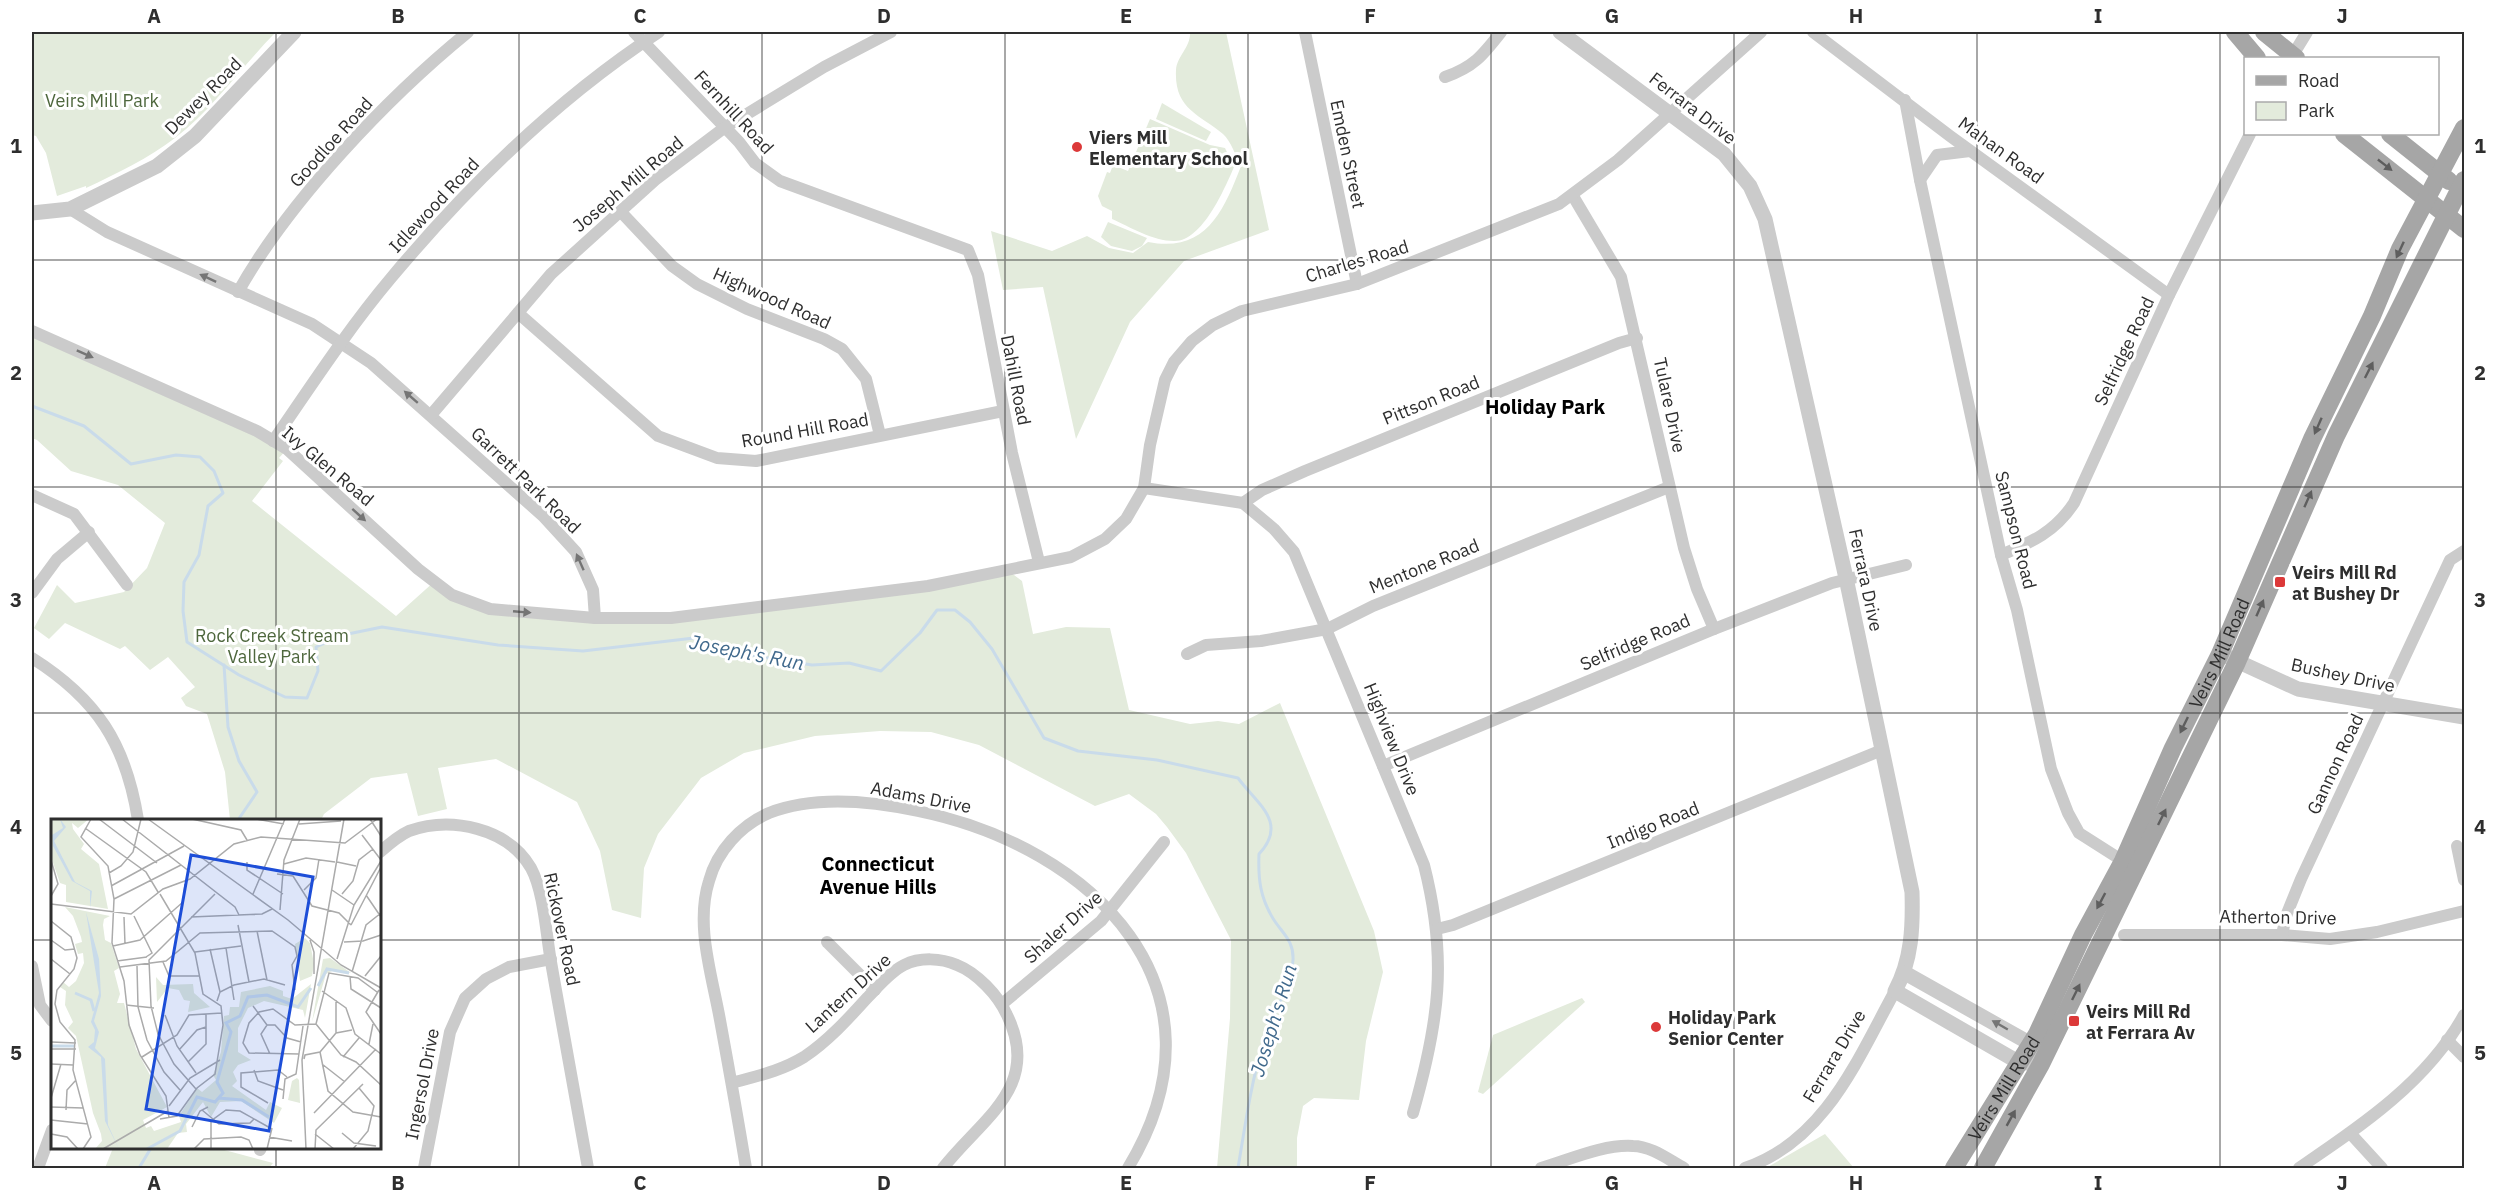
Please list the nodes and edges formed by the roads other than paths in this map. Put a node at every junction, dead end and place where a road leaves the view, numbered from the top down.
1 (294, 32) edge
2 (468, 32) edge
3 (634, 32) edge
4 (659, 32) edge
5 (891, 32) edge
6 (1305, 32) edge
7 (1501, 32) edge
8 (1560, 32) edge
9 (1761, 32) edge
10 (1813, 32) edge
11 (2235, 32) edge
12 (2264, 32) edge
13 (2307, 32) edge
14 (644, 42) junction
15 (2256, 57) edge
16 (2292, 57) edge
17 (2294, 57) edge
18 (1445, 77) dead end
19 (1905, 100) junction
20 (1668, 113) junction
21 (724, 128) junction
22 (2464, 128) edge
23 (2249, 135) edge
24 (2345, 135) edge
25 (2391, 135) edge
26 (1970, 151) junction
27 (2440, 174) junction
28 (1920, 180) junction
29 (2463, 188) edge
30 (1573, 196) junction
31 (2427, 197) junction
32 (70, 209) junction
33 (621, 212) junction
34 (32, 213) edge
35 (2447, 214) junction
36 (2464, 229) edge
37 (924, 233) joint
38 (1358, 284) junction
39 (238, 292) junction
40 (2169, 295) junction
41 (518, 313) junction
42 (32, 331) edge
43 (1637, 339) junction
44 (342, 341) junction
45 (1003, 411) junction
46 (431, 415) junction
47 (880, 435) junction
48 (273, 441) junction
49 (1669, 487) junction
50 (1144, 488) junction
51 (32, 495) edge
52 (1243, 503) junction
53 (89, 532) junction
54 (2464, 551) edge
55 (2001, 555) junction
56 (1040, 562) junction
57 (1906, 566) dead end
58 (1846, 578) junction
59 (127, 585) dead end
60 (32, 593) edge
61 (595, 618) junction
62 (1327, 629) junction
63 (1714, 629) junction
64 (1187, 654) dead end
65 (2220, 654) junction
66 (32, 658) edge
67 (2237, 662) junction
68 (2382, 705) junction
69 (2464, 717) edge
70 (1882, 750) junction
71 (1383, 766) junction
72 (138, 819) edge
73 (1164, 842) dead end
74 (2457, 846) dead end
75 (381, 851) edge
76 (2123, 861) junction
77 (2464, 880) edge
78 (1111, 910) junction
79 (2464, 911) edge
80 (1437, 929) junction
81 (2124, 935) dead end
82 (2282, 935) junction
83 (827, 942) dead end
84 (551, 959) junction
85 (32, 966) edge
86 (1905, 973) junction
87 (875, 990) junction
88 (1895, 991) junction
89 (1002, 1004) junction
90 (2464, 1016) edge
91 (51, 1020) edge
92 (2461, 1031) edge
93 (2447, 1040) junction
94 (2031, 1044) junction
95 (2464, 1057) edge
96 (2020, 1063) junction
97 (2042, 1064) junction
98 (732, 1083) junction
99 (1413, 1113) dead end
100 (51, 1133) edge
101 (2350, 1133) junction
102 (38, 1168) edge
103 (424, 1168) edge
104 (588, 1168) edge
105 (746, 1168) edge
106 (944, 1168) edge
107 (1128, 1168) edge
108 (1540, 1168) edge
109 (1684, 1168) edge
110 (1745, 1168) edge
111 (1954, 1168) edge
112 (1983, 1168) edge
113 (2299, 1168) edge
114 (2382, 1168) edge

1 - 32 street, Dewey Road
2 - 39 street, Goodloe Road
3 - 14 street, Fernhill Road
4 - 14 street, Idlewood Road
5 - 21 street, Joseph Mill Road
6 - 38 street, Emden Street
7 - 18 street
8 - 20 street, Ferrara Drive
9 - 20 street, Charles Road
10 - 19 street, Mahan Road
11 - 15 main road
12 - 16 main road
13 - 17 street
14 - 21 street, Fernhill Road
14 - 44 street, Idlewood Road
19 - 26 street, Mahan Road
19 - 28 street, Sampson Road
20 - 30 street, Charles Road
20 - 58 street, Ferrara Drive
21 - 33 street, Joseph Mill Road
21 - 37 street, Fernhill Road
22 - 27 main road, Veirs Mill Road
23 - 40 street, Selfridge Road
24 -> 31 main road
25 - 27 main road
26 - 28 street
26 - 40 street, Mahan Road
27 - 29 main road
27 - 31 main road, Veirs Mill Road
28 - 55 street, Sampson Road
29 - 35 main road, Veirs Mill Road
30 - 38 street, Charles Road
30 - 43 street, Tulare Drive
31 - 35 main road
31 -> 65 main road, Veirs Mill Road
32 - 34 street, Dewey Road
39 -> 32 street, Garrett Park Road
33 - 41 street, Joseph Mill Road
33 - 47 street, Highwood Road
35 - 36 main road
67 -> 35 main road, Veirs Mill Road
37 - 45 street, Dahill Road
38 - 50 street, Charles Road
39 - 44 street, Garrett Park Road
40 - 55 street, Selfridge Road
41 - 46 street, Joseph Mill Road
41 - 47 street, Round Hill Road
42 -> 48 street, Ivy Glen Road
43 - 49 street, Tulare Drive
43 - 52 street, Pittson Road
46 -> 44 street, Garrett Park Road
44 - 48 street, Idlewood Road
45 - 47 street, Round Hill Road
45 - 56 street, Dahill Road
61 -> 46 street, Garrett Park Road
48 -> 61 street, Ivy Glen Road
49 - 62 street, Mentone Road
49 - 63 street, Tulare Drive
50 - 52 street
50 - 56 street, Charles Road
51 - 53 street
52 - 62 street, Highview Drive
53 - 59 street
53 - 60 street
54 - 68 street, Gannon Road
55 - 76 street, Sampson Road
56 - 61 street
57 - 58 street, Selfridge Road
58 - 63 street, Selfridge Road
58 - 70 street, Ferrara Drive
62 - 64 street, Mentone Road
62 - 71 street, Highview Drive
63 - 71 street, Selfridge Road
65 - 67 street, Bushey Drive
65 -> 76 main road, Veirs Mill Road
66 - 72 street
67 - 68 street, Bushey Drive
97 -> 67 main road, Veirs Mill Road
68 - 69 street, Bushey Drive
68 - 82 street, Gannon Road
70 - 80 street, Indigo Road
70 - 86 street, Ferrara Drive
71 - 80 street, Highview Drive
73 - 78 street, Shaler Drive
74 - 77 street
75 - 84 street, Rickover Road
76 -> 94 main road, Veirs Mill Road
78 - 89 street, Shaler Drive
78 - 98 street, Adams Drive
78 - 107 street, Adams Drive
79 - 82 street, Atherton Drive
80 - 99 street, Highview Drive
81 - 82 street, Atherton Drive
83 - 87 street
84 - 103 street, Ingersol Drive
84 - 104 street, Rickover Road
85 - 91 street
86 - 88 street, Ferrara Drive
94 -> 86 street
87 - 89 street, Lantern Drive
87 - 98 street, Lantern Drive
88 - 96 street
88 - 110 street, Ferrara Drive
89 - 106 street, Lantern Drive
90 - 92 street
92 - 93 street
93 - 95 street
93 - 101 street
94 - 96 main road, Veirs Mill Road
94 - 97 street
96 - 97 street
96 - 111 main road, Veirs Mill Road
112 -> 97 main road, Veirs Mill Road
98 - 105 street, Adams Drive
100 - 102 street
101 - 113 street
101 - 114 street
108 - 109 street

